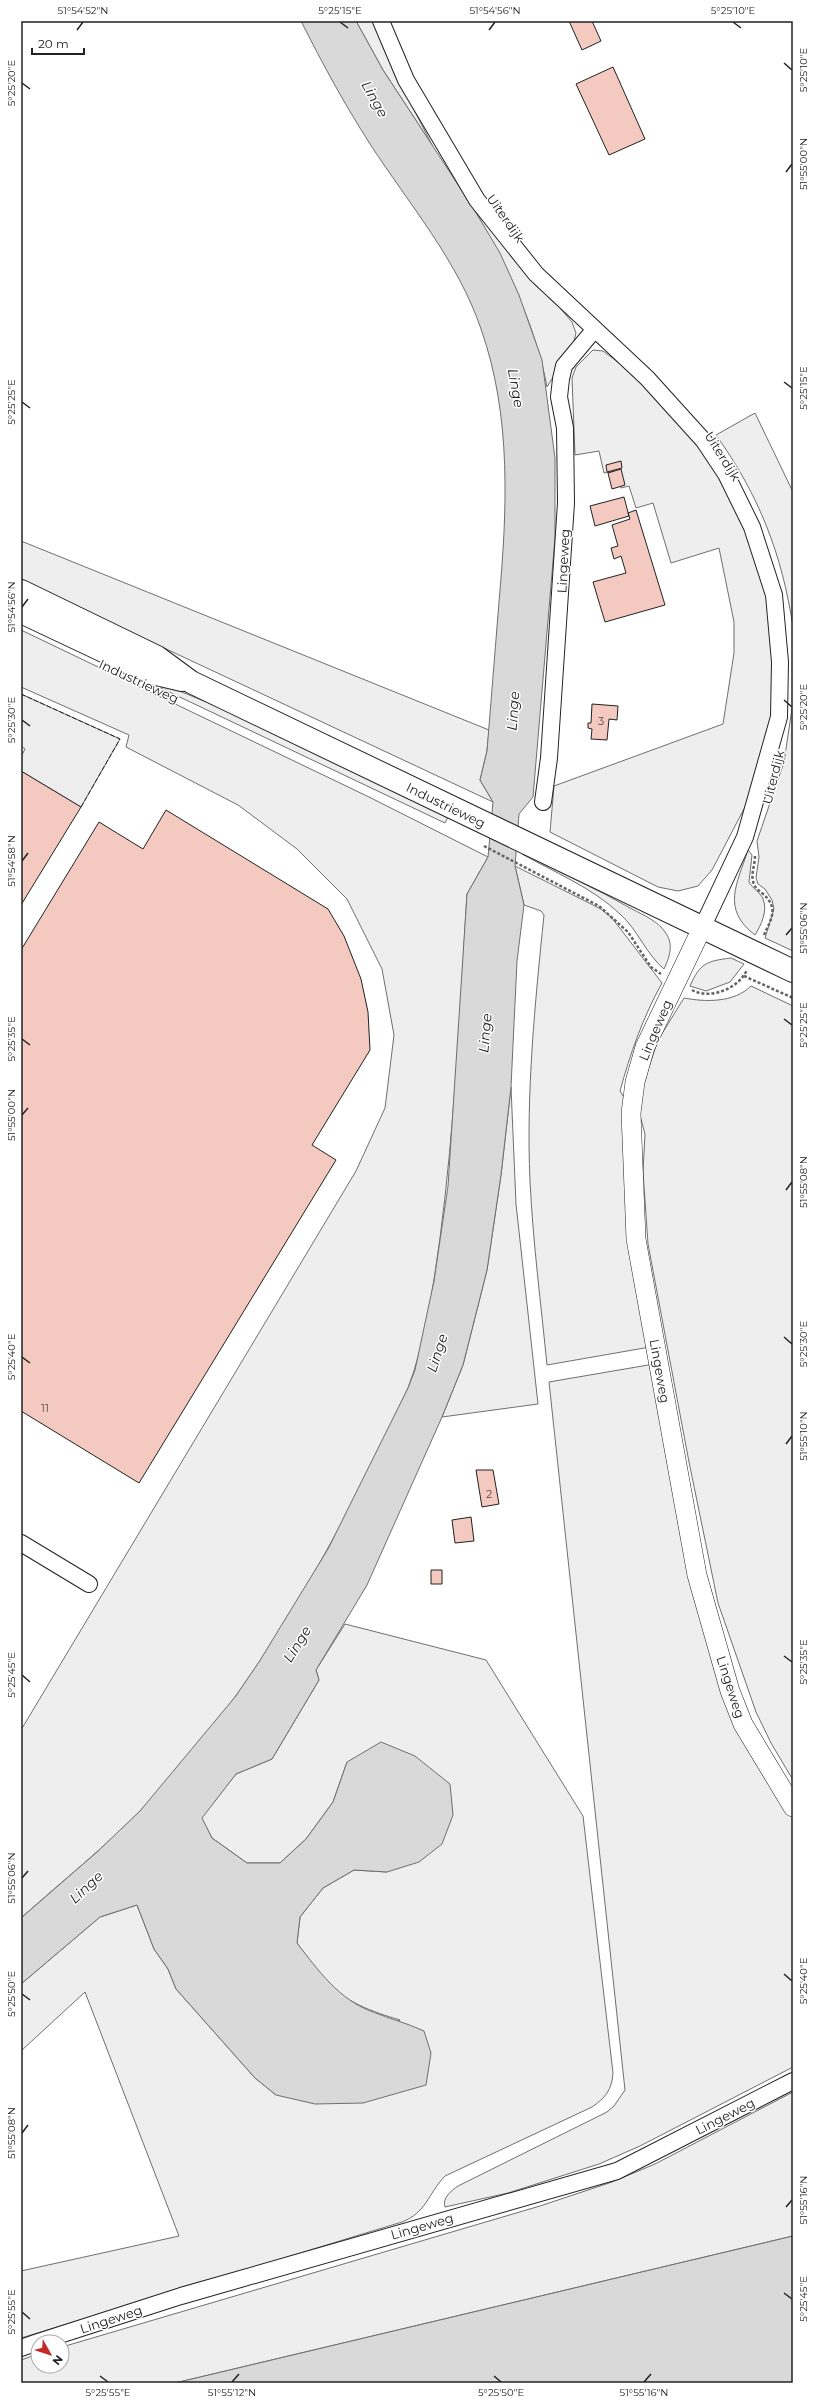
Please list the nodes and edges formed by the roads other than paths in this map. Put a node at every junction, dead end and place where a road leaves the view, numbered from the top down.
1 (382, 21) edge
2 (594, 330) junction
3 (21, 592) edge
4 (21, 612) edge
5 (191, 682) junction
6 (543, 802) dead end
7 (702, 928) junction
8 (793, 971) edge
9 (21, 1543) edge
10 (89, 1584) dead end
11 (793, 1807) edge
12 (793, 2081) edge
13 (63, 2334) edge

1 - 2 street, Uiterdijk
2 - 6 street, Lingeweg
2 - 7 street, Uiterdijk
3 - 5 main road, Industrieweg
4 - 5 main road, Industrieweg
5 - 7 main road, Industrieweg
7 - 8 main road, Industrieweg
7 - 11 street, Lingeweg
9 - 10 street
12 - 13 street, Lingeweg

